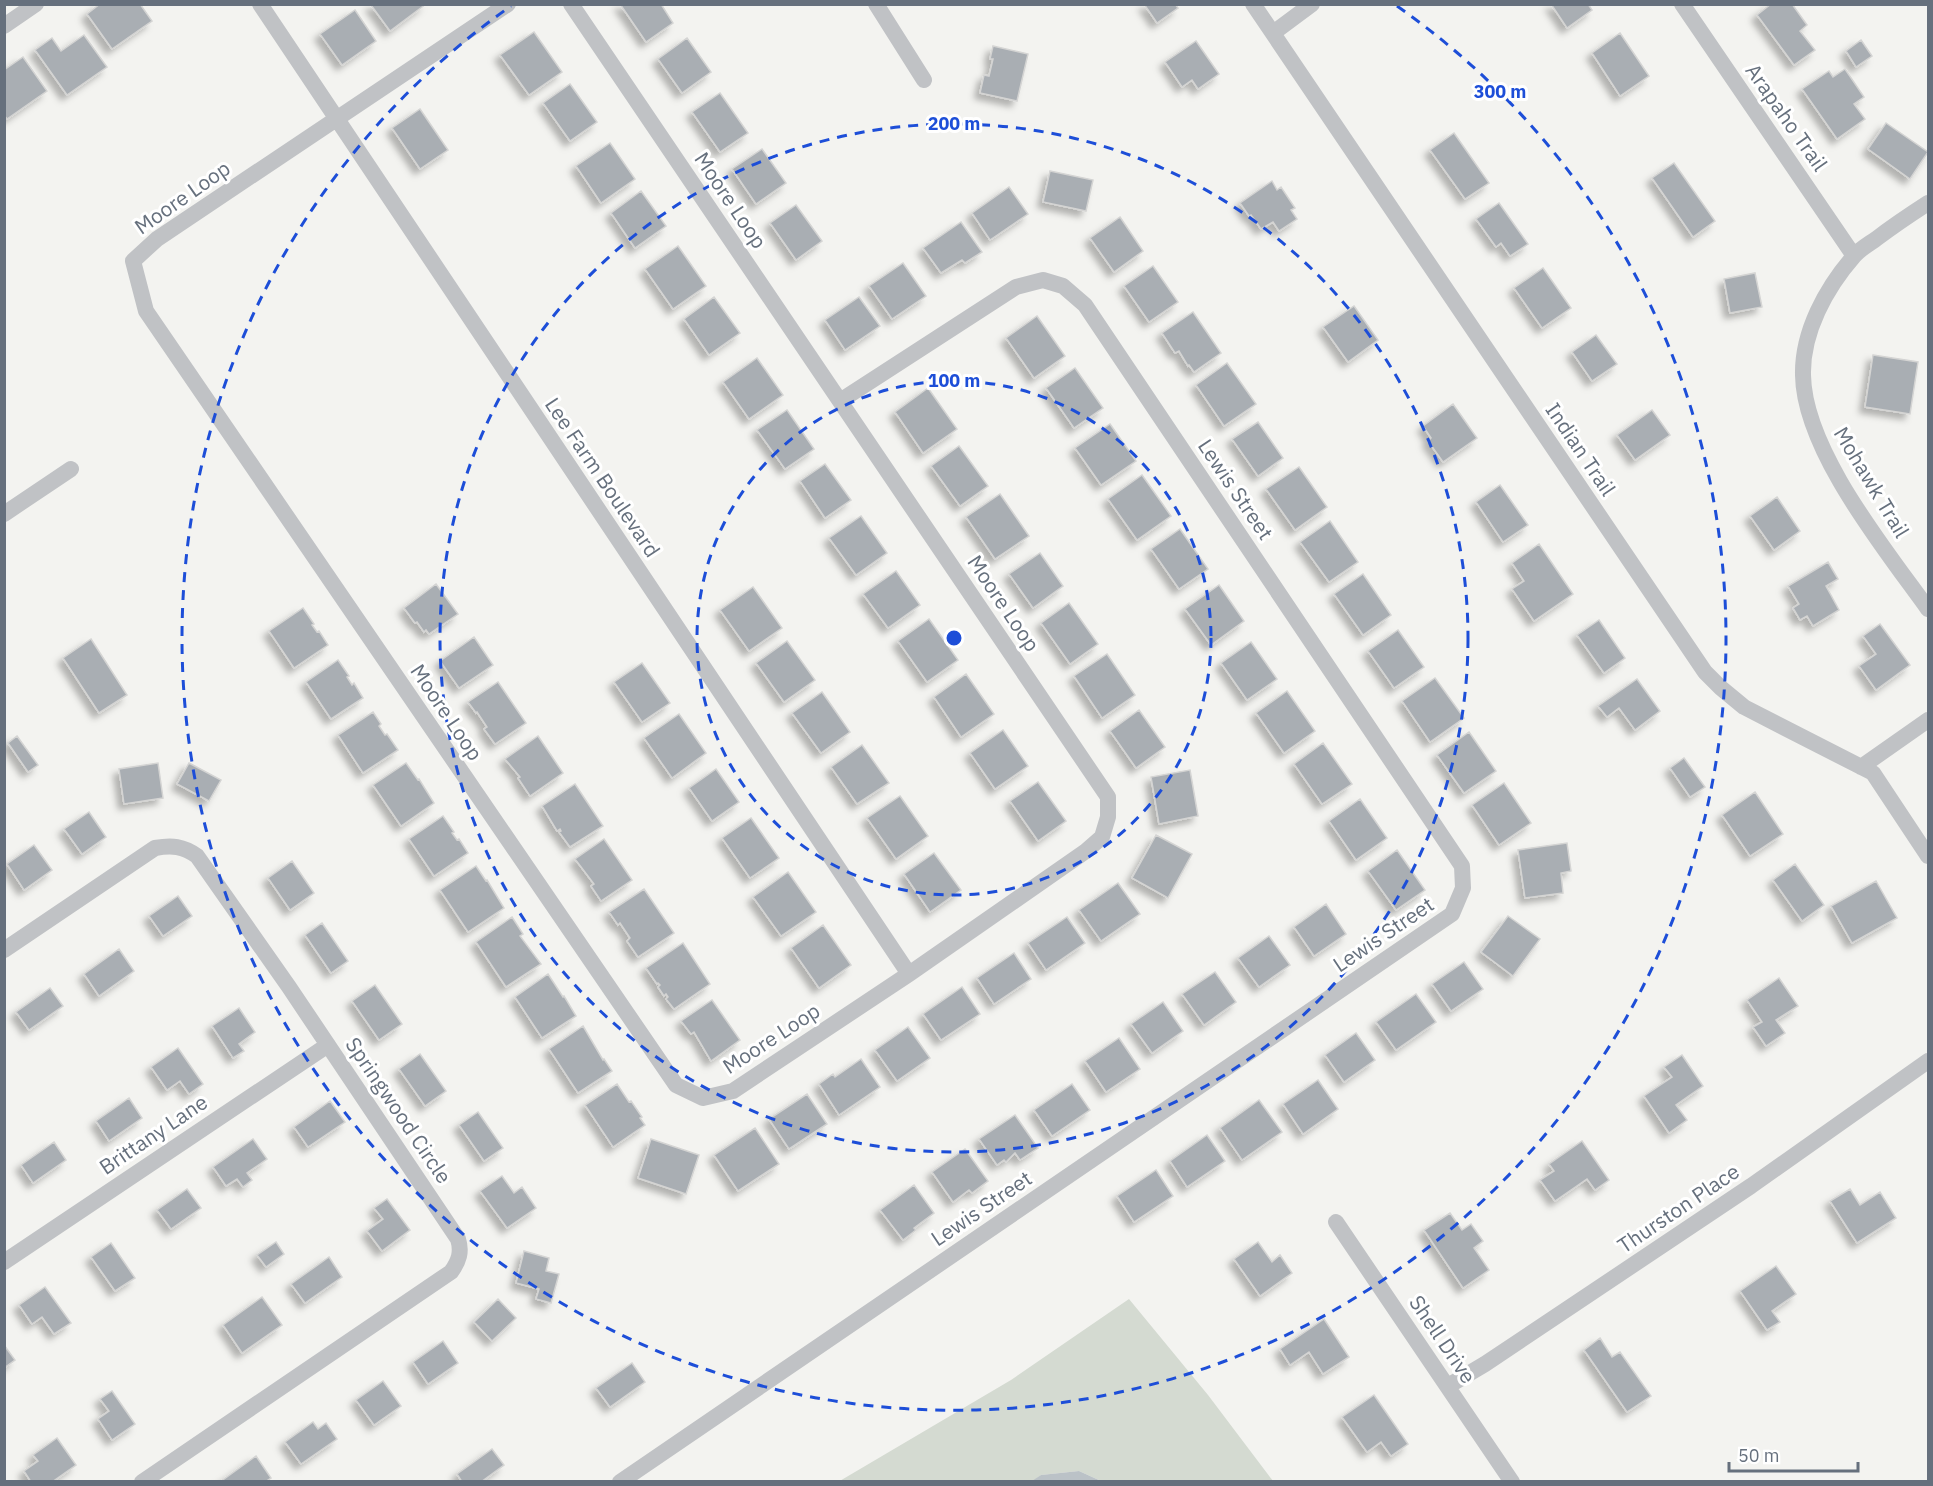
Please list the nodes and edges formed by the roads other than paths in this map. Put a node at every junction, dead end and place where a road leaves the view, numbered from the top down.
1 (36, 4) edge
2 (260, 4) edge
3 (508, 4) edge
4 (572, 4) edge
5 (876, 4) edge
6 (1253, 4) edge
7 (1312, 4) edge
8 (1682, 4) edge
9 (4, 26) edge
10 (1273, 33) junction
11 (924, 80) dead end
12 (337, 120) junction
13 (1929, 203) edge
14 (1854, 256) junction
15 (840, 401) junction
16 (70, 469) dead end
17 (4, 514) edge
18 (1929, 609) edge
19 (1929, 720) edge
20 (1861, 767) junction
21 (1929, 856) edge
22 (4, 950) edge
23 (909, 974) junction
24 (328, 1045) junction
25 (1929, 1061) edge
26 (1336, 1222) dead end
27 (4, 1262) edge
28 (1448, 1386) junction
29 (142, 1482) edge
30 (620, 1482) edge
31 (1512, 1482) edge

1 - 9 street
2 - 12 street, Lee Farm Boulevard
3 - 12 street, Moore Loop
4 - 15 street, Moore Loop
5 - 11 street
6 - 10 street, Indian Trail
7 - 10 street
8 - 14 street, Arapaho Trail
10 - 20 street, Indian Trail
12 - 23 street, Lee Farm Boulevard
12 - 23 street, Moore Loop
13 - 14 street, Mohawk Trail
14 - 18 street, Mohawk Trail
15 - 23 street, Moore Loop
15 - 30 street, Lewis Street
16 - 17 street
19 - 20 street
20 - 21 street, Indian Trail
22 - 24 street, Springwood Circle
24 - 27 street, Brittany Lane
24 - 29 street, Springwood Circle
25 - 28 street, Thurston Place
26 - 28 street, Shell Drive
28 - 31 street, Shell Drive

